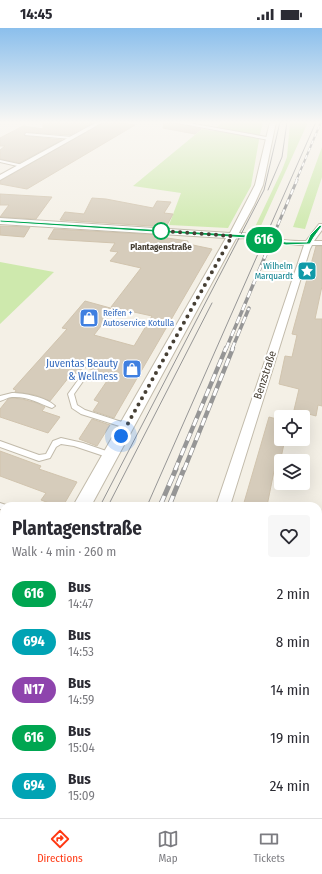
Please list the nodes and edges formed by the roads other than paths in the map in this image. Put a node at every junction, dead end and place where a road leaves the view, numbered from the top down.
1 (35, 159) edge
2 (265, 159) edge
3 (0, 161) edge
4 (22, 166) junction
5 (0, 178) edge
6 (0, 222) edge
7 (322, 226) edge
8 (232, 236) junction
9 (308, 243) junction
10 (322, 243) edge
11 (83, 377) dead end
12 (0, 399) edge
13 (52, 406) dead end
14 (126, 426) junction
15 (0, 444) edge
16 (110, 455) junction
17 (84, 502) edge
18 (224, 502) edge

1 - 4 street
2 - 8 street
3 - 4 lane
4 - 5 street
6 - 8 street
7 - 9 street
8 - 9 street
8 - 14 street
9 - 10 street
9 - 18 street, Benzstraße
11 - 14 lane
12 - 13 lane
14 - 16 street
15 - 16 lane
16 - 17 street

